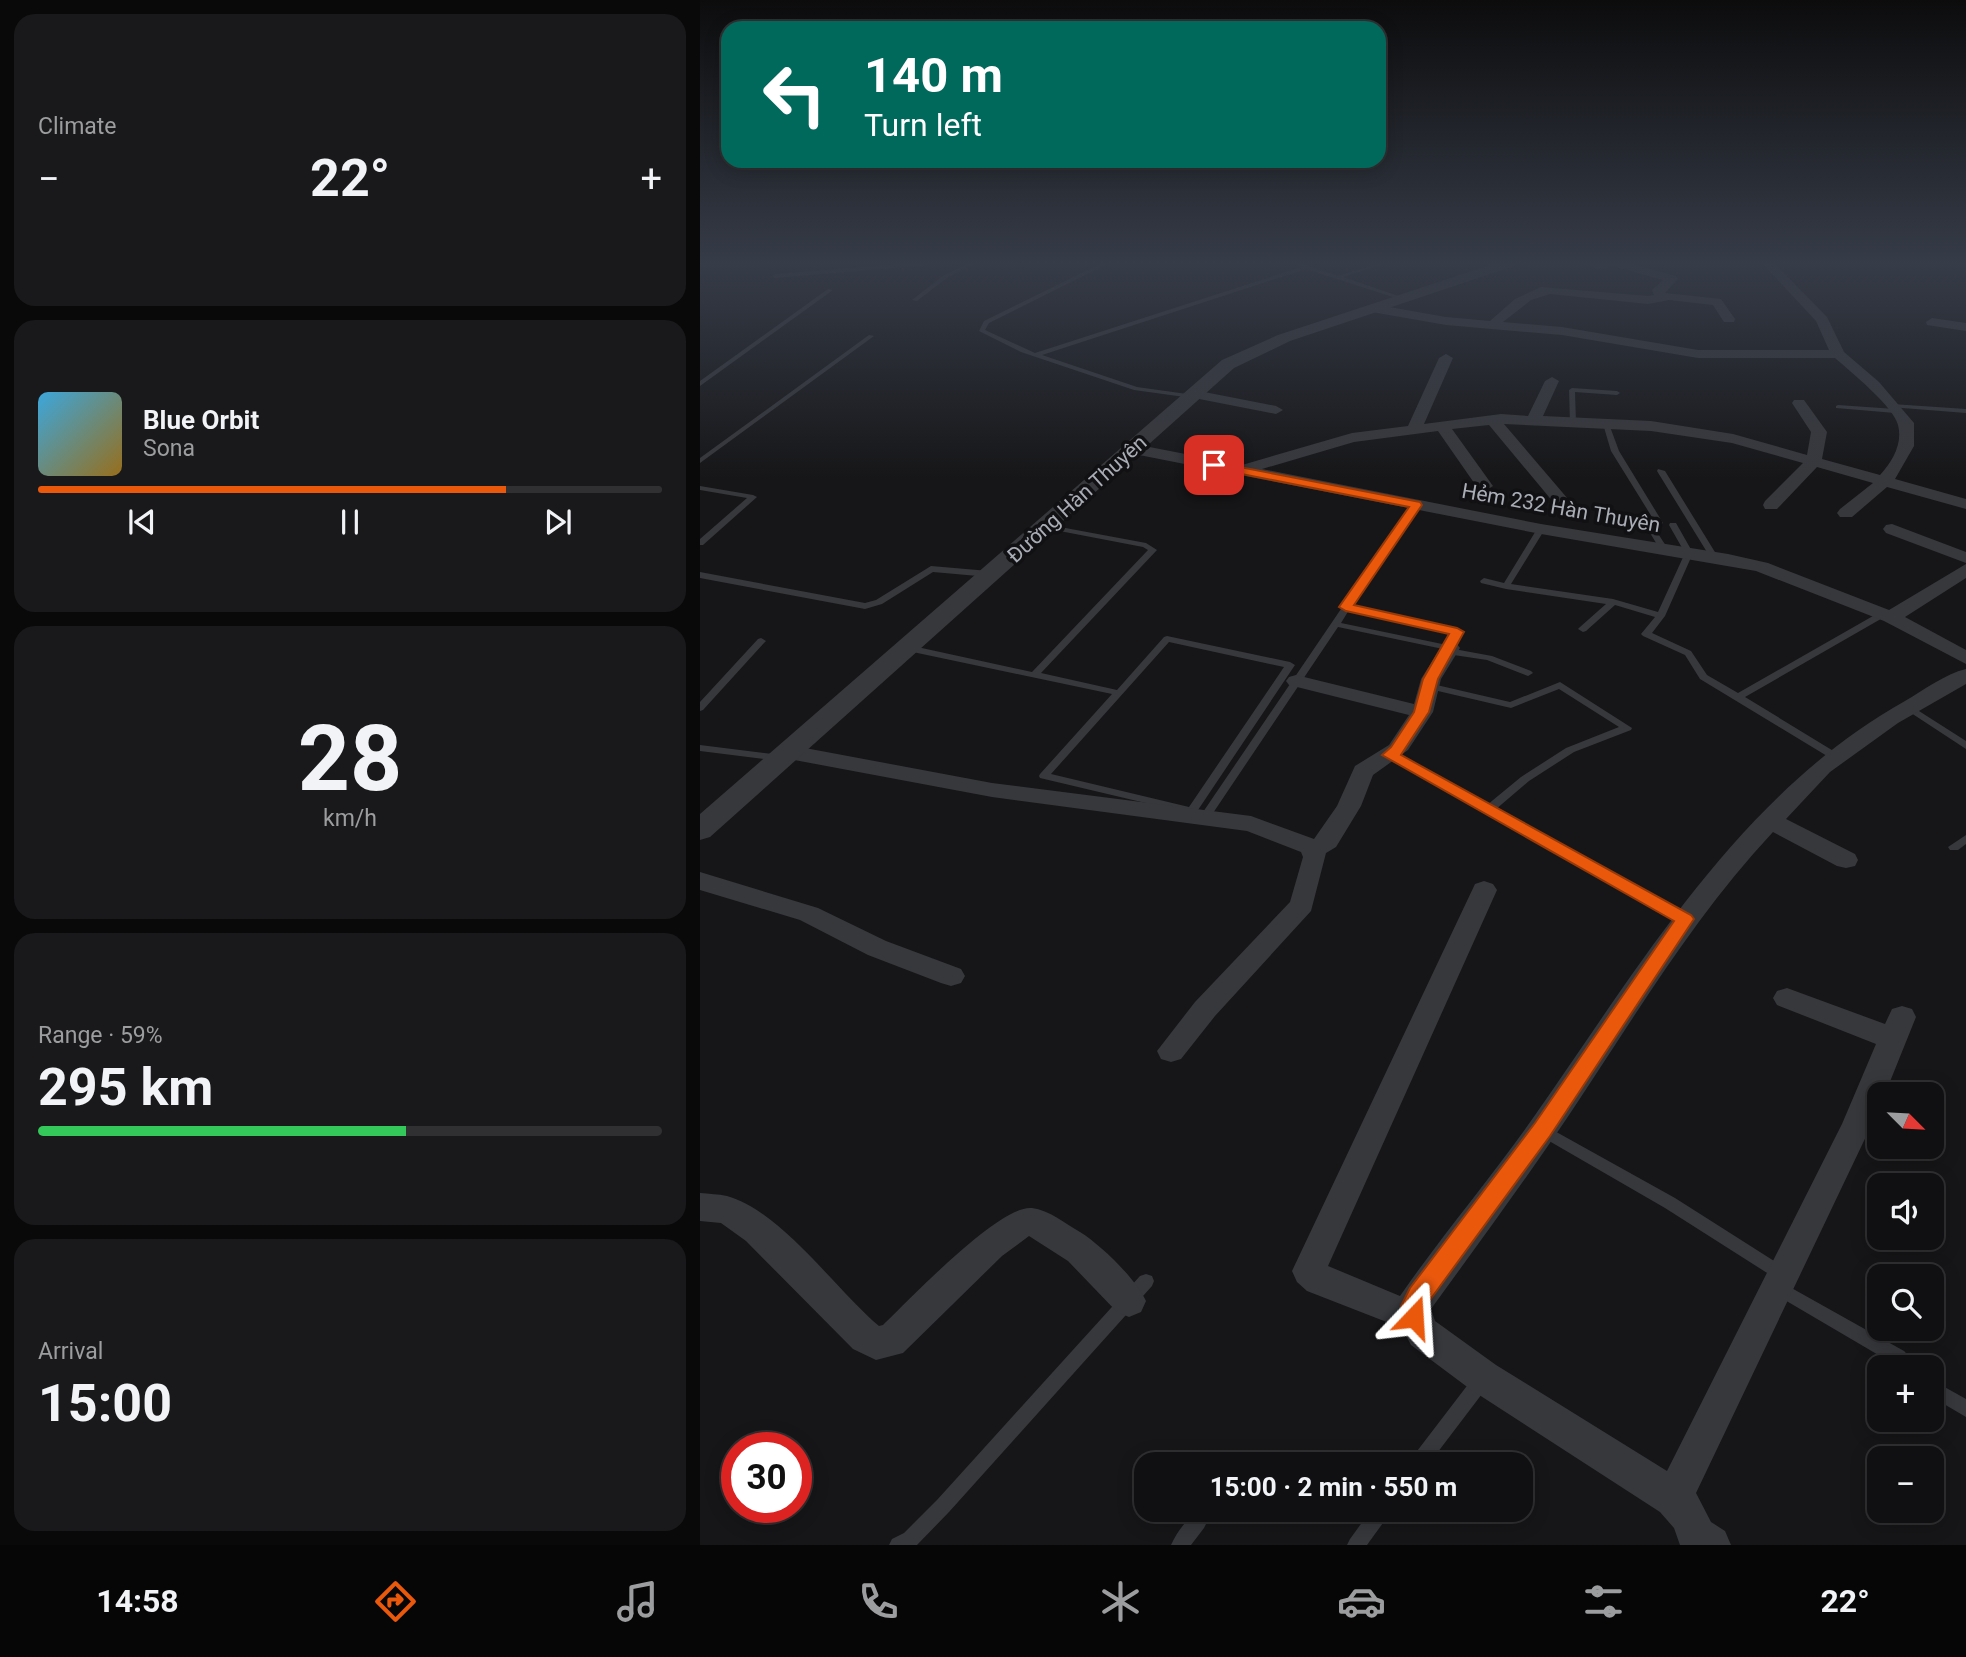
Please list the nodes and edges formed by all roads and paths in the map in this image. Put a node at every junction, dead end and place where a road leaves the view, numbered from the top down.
1 (768, 335) edge
2 (871, 335) dead end
3 (991, 335) edge
4 (1097, 335) edge
5 (1296, 335) edge
6 (1589, 335) edge
7 (1829, 335) edge
8 (1838, 354) junction
9 (1036, 355) junction
10 (1446, 358) dead end
11 (1552, 381) dead end
12 (700, 384) edge
13 (1617, 393) dead end
14 (1193, 395) junction
15 (1799, 403) dead end
16 (1838, 407) dead end
17 (1894, 408) junction
18 (1276, 410) dead end
19 (1966, 411) edge
20 (1493, 420) junction
21 (1533, 421) junction
22 (1573, 423) junction
23 (1606, 424) junction
24 (1443, 426) junction
25 (1414, 430) junction
26 (1134, 449) junction
27 (700, 461) edge
28 (1814, 461) junction
29 (1241, 471) junction
30 (1661, 471) dead end
31 (1886, 480) junction
32 (1485, 485) dead end
33 (700, 488) edge
34 (1560, 499) dead end
35 (1966, 504) edge
36 (1416, 505) junction
37 (1771, 505) dead end
38 (1846, 513) dead end
39 (1673, 525) dead end
40 (1047, 526) junction
41 (1541, 529) junction
42 (1892, 529) dead end
43 (700, 542) edge
44 (1664, 549) junction
45 (1689, 553) junction
46 (1714, 557) junction
47 (1966, 558) edge
48 (1966, 569) edge
49 (700, 575) edge
50 (991, 575) junction
51 (1484, 581) dead end
52 (1506, 586) junction
53 (1614, 602) junction
54 (1346, 607) junction
55 (1887, 615) junction
56 (1661, 616) junction
57 (1334, 624) junction
58 (1583, 629) dead end
59 (761, 641) dead end
60 (908, 648) junction
61 (1449, 649) junction
62 (1966, 658) edge
63 (1528, 673) dead end
64 (1034, 675) junction
65 (1966, 675) edge
66 (1296, 681) junction
67 (1428, 686) junction
68 (1119, 693) junction
69 (1738, 697) junction
70 (1908, 707) junction
71 (700, 708) edge
72 (1422, 712) junction
73 (1966, 746) edge
74 (700, 748) edge
75 (785, 755) junction
76 (1390, 755) junction
77 (1836, 757) junction
78 (1487, 811) junction
79 (1205, 817) junction
80 (1769, 820) junction
81 (702, 826) edge
82 (1966, 839) edge
83 (1954, 847) dead end
84 (1314, 850) junction
85 (1846, 860) dead end
86 (700, 881) edge
87 (1484, 890) dead end
88 (1685, 919) junction
89 (951, 975) dead end
90 (1787, 998) dead end
91 (1171, 1051) dead end
92 (1542, 1130) junction
93 (700, 1207) edge
94 (1780, 1280) junction
95 (1138, 1291) joint
96 (1414, 1317) junction
97 (1895, 1355) edge
98 (1483, 1377) junction
99 (1944, 1395) edge
100 (1966, 1409) edge
101 (1427, 1452) edge
102 (1674, 1498) junction
103 (1198, 1522) dead end
104 (1373, 1522) edge
105 (1699, 1542) edge
106 (898, 1545) edge
107 (1180, 1545) edge
108 (1356, 1545) edge

1 - 12 lane
2 - 27 lane
3 - 9 lane
4 - 9 lane
5 - 14 street, Đường Hàn Thuyên
6 - 8 street
7 - 8 street
8 - 17 street
9 - 14 lane
10 - 25 street
11 - 21 street
13 - 22 lane
14 - 18 street
14 - 26 street, Đường Hàn Thuyên
15 - 28 street
16 - 17 lane
17 - 19 lane
17 - 31 street
20 - 21 street
20 - 24 street
20 - 34 street
21 - 22 street
22 - 23 street
23 - 28 street
23 - 44 lane
24 - 25 street
24 - 32 street
25 - 29 street
26 - 29 street, Hẻm 232 Hàn Thuyên
26 - 40 street, Đường Hàn Thuyên
28 - 31 street
28 - 37 street
29 - 36 street, Hẻm 232 Hàn Thuyên
30 - 46 lane
31 - 35 street
31 - 38 street
33 - 43 lane
36 - 41 street, Hẻm 232 Hàn Thuyên
36 - 54 lane
39 - 45 lane
40 - 50 street, Đường Hàn Thuyên
40 - 64 lane
41 - 44 street, Hẻm 232 Hàn Thuyên
41 - 52 lane
42 - 47 street
44 - 45 street, Hẻm 232 Hàn Thuyên
45 - 46 street, Hẻm 232 Hàn Thuyên
45 - 56 lane
46 - 55 street, Hẻm 232 Hàn Thuyên
48 - 55 street
49 - 50 lane
50 - 60 street, Đường Hàn Thuyên
51 - 52 lane
52 - 53 lane
53 - 56 lane
53 - 58 lane
54 - 57 lane
54 - 61 lane
55 - 62 street, Hẻm 232 Hàn Thuyên
55 - 69 lane
56 - 69 lane
57 - 61 lane
57 - 66 lane
59 - 71 lane
60 - 64 lane
60 - 75 street, Đường Hàn Thuyên
61 - 63 lane
61 - 67 street
64 - 68 lane
65 - 70 street
66 - 72 street
66 - 79 lane
67 - 72 street
67 - 78 lane
68 - 68 lane
69 - 77 lane
70 - 73 lane
70 - 77 street
72 - 76 street
74 - 75 lane
75 - 79 street
75 - 81 street, Đường Hàn Thuyên
76 - 78 lane
76 - 84 street
77 - 80 street
78 - 88 lane
79 - 84 street
80 - 85 street
80 - 88 street
82 - 83 lane
84 - 91 street
86 - 89 street
87 - 96 street
88 - 92 street
90 - 94 street
92 - 94 lane
92 - 96 street
93 - 95 street
94 - 97 lane
94 - 102 street
95 - 106 lane
96 - 98 street
98 - 101 lane
98 - 102 street
99 - 100 lane
102 - 105 street
103 - 107 lane
104 - 108 lane

